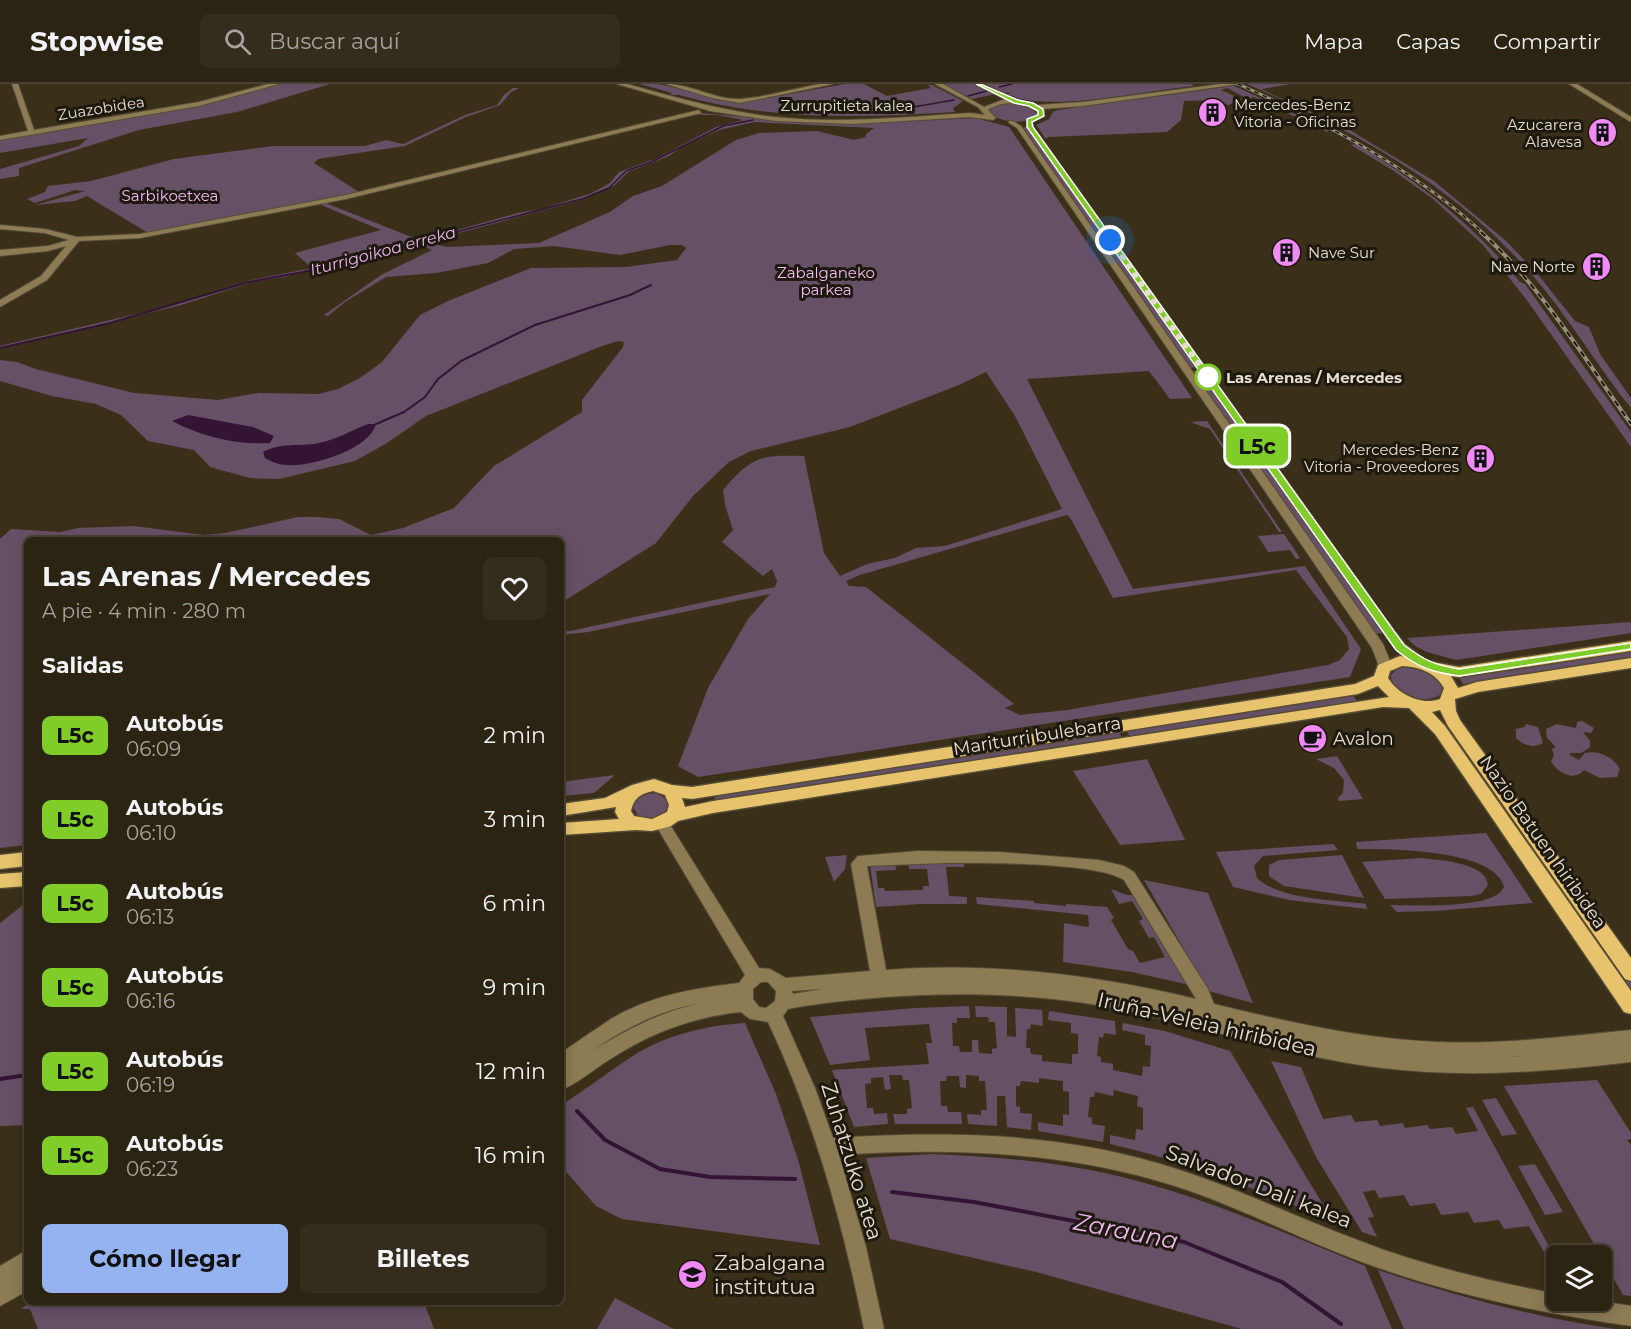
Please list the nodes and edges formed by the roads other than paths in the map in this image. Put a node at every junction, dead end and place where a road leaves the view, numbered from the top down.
1 (15, 84) edge
2 (255, 84) edge
3 (276, 84) edge
4 (620, 84) edge
5 (669, 84) edge
6 (775, 84) edge
7 (830, 84) edge
8 (938, 84) edge
9 (978, 84) edge
10 (1236, 84) edge
11 (1572, 84) edge
12 (1577, 84) edge
13 (264, 87) junction
14 (788, 92) junction
15 (1016, 102) junction
16 (697, 109) junction
17 (1039, 109) junction
18 (984, 110) junction
19 (970, 115) junction
20 (993, 118) junction
21 (1631, 118) edge
22 (1029, 121) junction
23 (1011, 122) junction
24 (32, 133) junction
25 (0, 138) edge
26 (0, 227) edge
27 (77, 239) junction
28 (0, 253) edge
29 (0, 304) edge
30 (1631, 646) edge
31 (1420, 663) junction
32 (1631, 663) edge
33 (1435, 669) junction
34 (1383, 672) junction
35 (1450, 697) junction
36 (1412, 704) junction
37 (672, 792) junction
38 (628, 796) junction
39 (564, 810) edge
40 (667, 820) junction
41 (635, 824) junction
42 (564, 829) edge
43 (24, 859) edge
44 (0, 862) edge
45 (24, 879) edge
46 (0, 881) edge
47 (1631, 973) edge
48 (755, 977) junction
49 (879, 977) junction
50 (783, 985) junction
51 (743, 997) junction
52 (1631, 1006) edge
53 (778, 1008) junction
54 (1208, 1010) junction
55 (1631, 1038) edge
56 (1631, 1054) edge
57 (564, 1062) edge
58 (564, 1080) edge
59 (827, 1147) junction
60 (24, 1262) edge
61 (0, 1277) edge
62 (24, 1281) edge
63 (0, 1296) edge
64 (1631, 1316) edge
65 (874, 1329) edge

1 - 24 street
2 - 13 street
3 - 13 street, Zuazobidea
4 - 16 street
5 - 14 street
6 - 14 street
7 - 14 street
8 - 18 street
9 - 15 street
10 - 17 street
11 - 21 street
12 - 21 street
13 - 24 street, Zuazobidea
15 - 17 street
15 - 18 street, Zurrupitieta kalea
16 - 19 street, Zurrupitieta kalea
16 - 27 street
17 - 22 street
18 - 19 street, Zurrupitieta kalea
18 - 20 street
19 - 20 street, Zurrupitieta kalea
20 - 23 street, Zurrupitieta kalea
22 - 23 street, Zurrupitieta kalea
22 - 31 street
23 - 34 street
24 - 25 street, Zuazobidea
26 - 27 street
27 - 28 street
27 - 29 street
30 - 33 main road
31 - 33 main road
31 - 34 main road
32 - 35 main road
33 - 35 main road
34 - 36 main road
34 - 37 main road, Mariturri bulebarra
35 - 36 main road
35 - 47 main road, Nazio Batuen hiribidea
36 - 40 main road, Mariturri bulebarra
36 - 52 main road, Nazio Batuen hiribidea
37 - 38 main road
37 - 40 main road
38 - 39 main road
38 - 41 main road
40 - 41 main road
40 - 48 street
41 - 42 main road
43 - 44 main road
45 - 46 main road
48 - 50 street
48 - 51 street
49 - 50 street, Iruña-Veleia hiribidea
49 - 54 street, Iruña-Veleia hiribidea
49 - 54 street
50 - 53 street
51 - 53 street
51 - 57 street
51 - 58 street
53 - 56 street, Iruña-Veleia hiribidea
53 - 59 street, Zuhatzuko atea
54 - 55 street, Iruña-Veleia hiribidea
59 - 64 street, Salvador Dali kalea
59 - 65 street, Zuhatzuko atea
60 - 61 street
62 - 63 street

